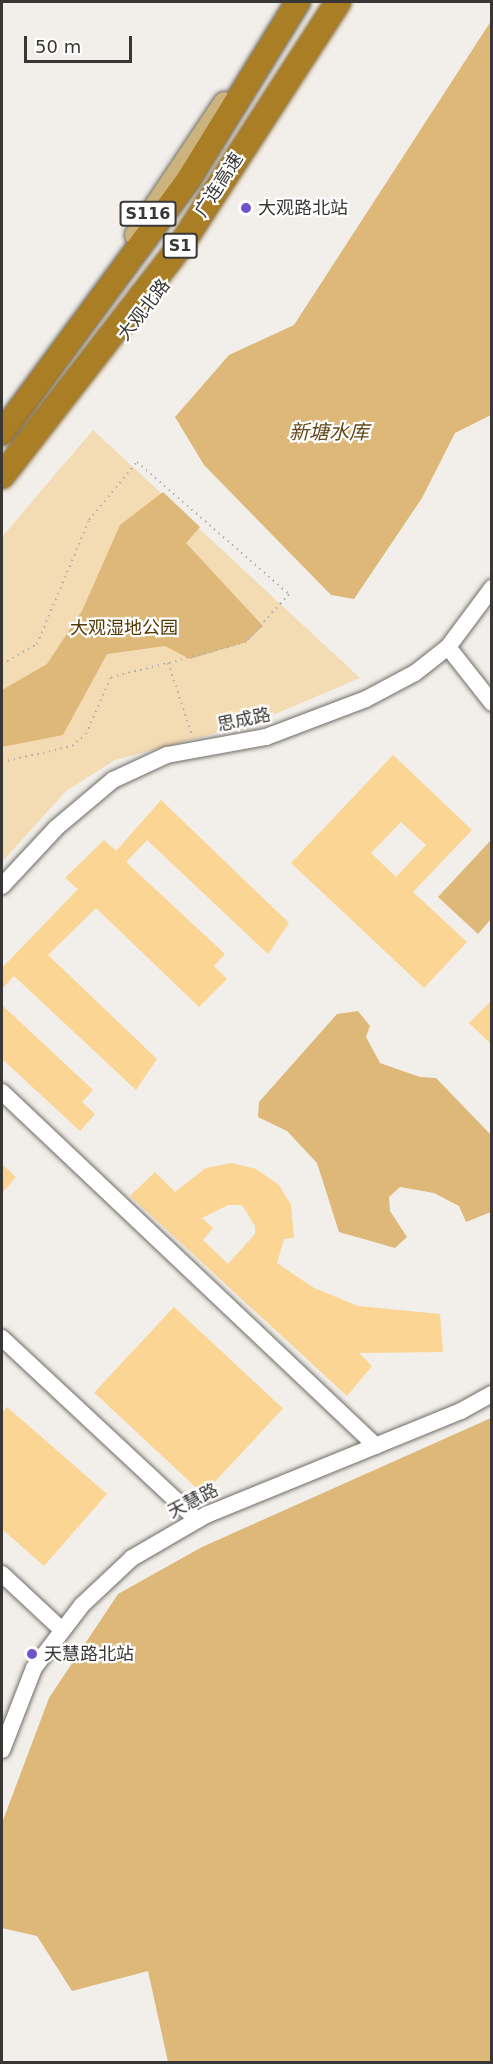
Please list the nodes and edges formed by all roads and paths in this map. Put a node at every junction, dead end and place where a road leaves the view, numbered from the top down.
1 (288, 2) edge
2 (298, 2) edge
3 (338, 2) edge
4 (351, 2) edge
5 (2, 422) edge
6 (2, 433) edge
7 (2, 444) edge
8 (23, 461) junction
9 (2, 476) edge
10 (2, 487) edge
11 (492, 588) edge
12 (448, 647) junction
13 (168, 663) junction
14 (2, 664) edge
15 (492, 703) edge
16 (196, 749) junction
17 (2, 762) edge
18 (2, 886) edge
19 (2, 1092) edge
20 (2, 1338) edge
21 (492, 1394) edge
22 (375, 1446) junction
23 (197, 1520) junction
24 (2, 1574) edge
25 (61, 1629) junction
26 (2, 1750) edge

1 - 5 main road, S116
2 - 6 highway, 广连高速 / S1
3 - 9 highway, 广连高速 / S1, bridge
4 - 8 main road, 大观北路 / S116
7 - 8 main road
8 - 10 main road, 大观北路 / S116
11 - 12 street, 思成路
12 - 15 street
12 - 16 street, 思成路
13 - 14 path
13 - 16 path
13 - 17 path
16 - 18 street, 思成路
19 - 22 street
20 - 23 street
21 - 22 street, 天慧路
22 - 23 street, 天慧路
23 - 25 street, 天慧路
24 - 25 street
25 - 26 street, 天慧路

